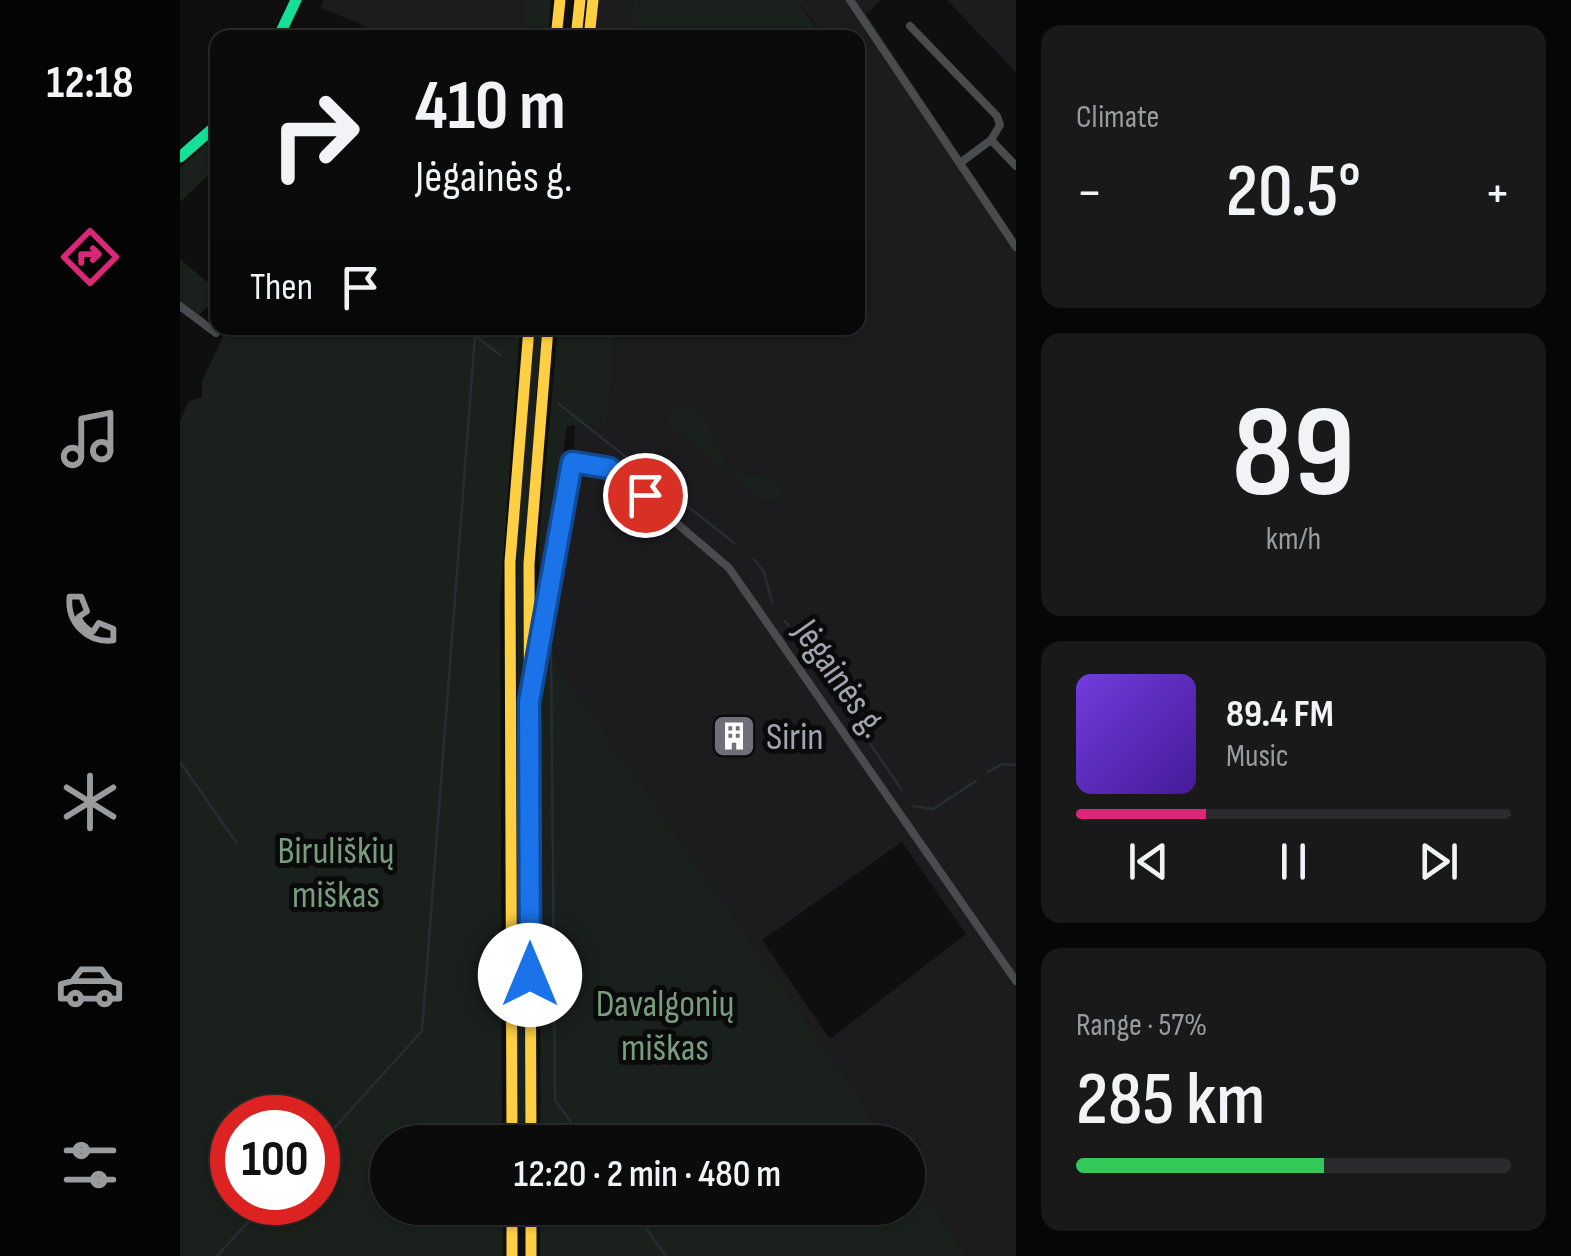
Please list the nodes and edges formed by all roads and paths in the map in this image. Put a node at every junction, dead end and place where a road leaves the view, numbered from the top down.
1 (296, 0) edge
2 (560, 0) edge
3 (580, 0) edge
4 (592, 0) edge
5 (850, 0) edge
6 (910, 26) dead end
7 (282, 30) edge
8 (557, 30) edge
9 (577, 30) edge
10 (590, 30) edge
11 (210, 131) edge
12 (992, 140) junction
13 (180, 158) edge
14 (960, 163) junction
15 (1016, 166) edge
16 (1016, 247) edge
17 (180, 306) edge
18 (210, 328) edge
19 (528, 335) edge
20 (547, 335) edge
21 (572, 462) joint
22 (529, 702) junction
23 (1016, 981) edge
24 (512, 1125) edge
25 (531, 1125) edge
26 (512, 1225) edge
27 (531, 1225) edge
28 (512, 1256) edge
29 (531, 1256) edge

1 - 7 main road
2 - 8 main road
3 - 9 main road
4 - 10 main road
5 - 14 street
6 - 12 street
11 - 13 main road
12 - 14 street
12 - 15 street
14 - 16 street
17 - 18 street
19 - 24 main road
20 - 22 main road
21 - 22 main road
21 - 23 street, Jėgainės g.
22 - 25 main road
26 - 28 main road
27 - 29 main road

